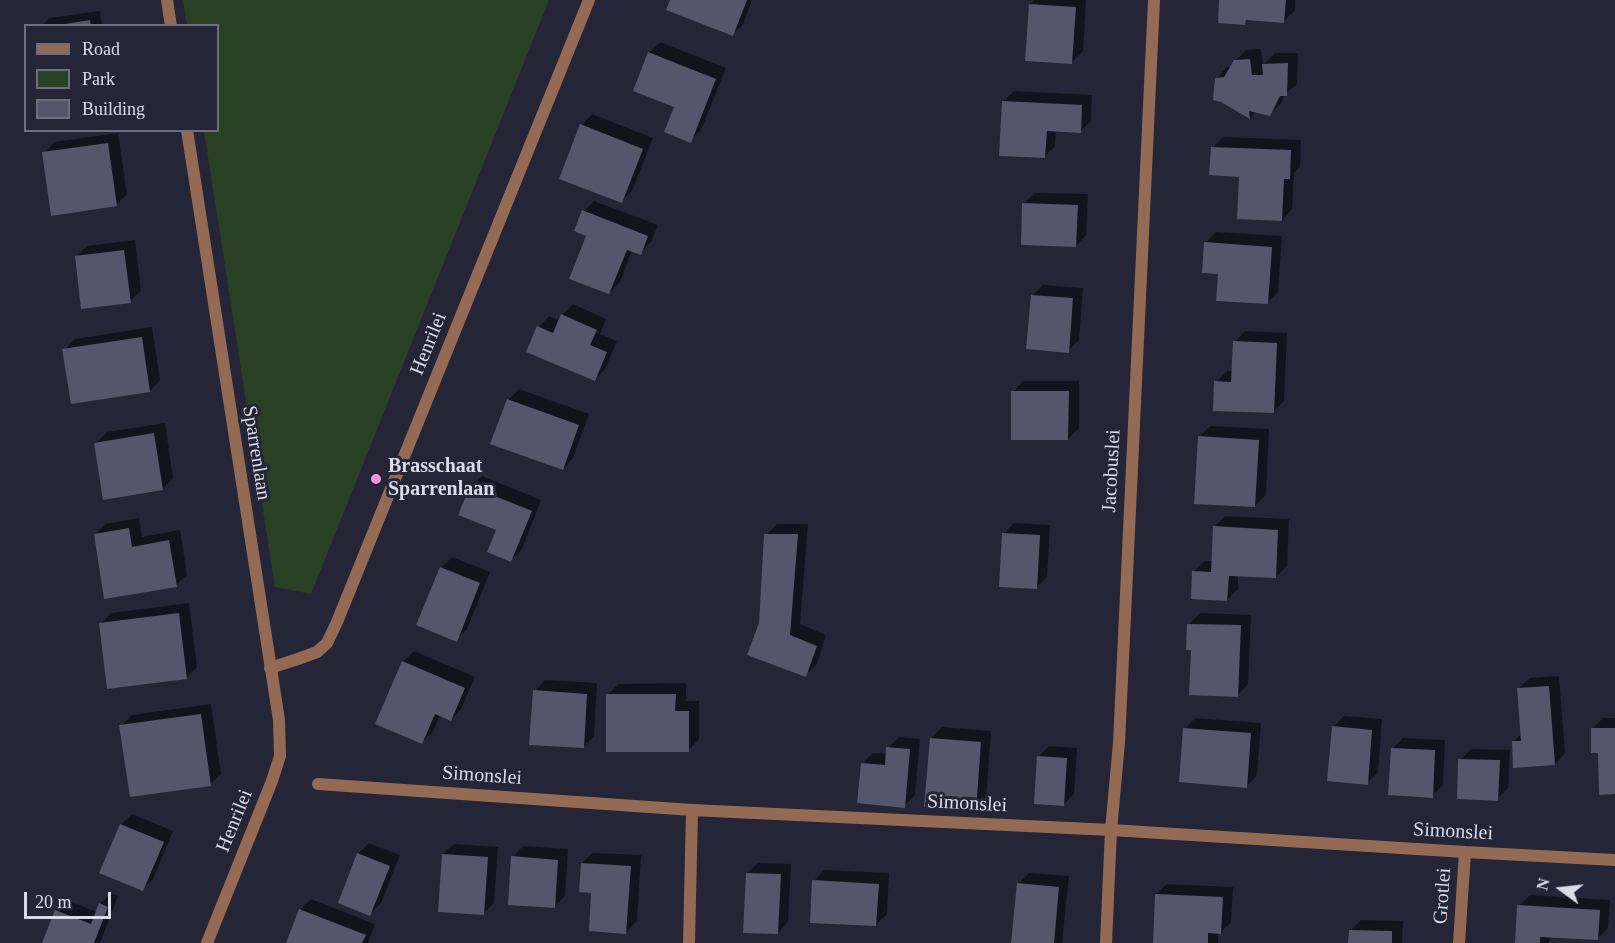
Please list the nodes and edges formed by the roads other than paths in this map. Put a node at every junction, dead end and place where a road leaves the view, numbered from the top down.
1 (167, 0) edge
2 (589, 0) edge
3 (1154, 0) edge
4 (171, 24) edge
5 (187, 132) edge
6 (270, 668) junction
7 (272, 781) joint
8 (318, 784) dead end
9 (692, 810) junction
10 (1112, 830) junction
11 (1465, 852) junction
12 (1615, 860) edge
13 (207, 943) edge
14 (689, 943) edge
15 (1106, 943) edge
16 (1460, 943) edge

1 - 4 street
2 - 6 street, Henrilei
3 - 10 street, Jacobuslei
5 - 6 street, Sparrenlaan
6 - 7 street, Sparrenlaan
7 - 13 street, Henrilei
8 - 9 street, Simonslei
9 - 10 street, Simonslei
9 - 14 street
10 - 11 street, Simonslei
10 - 15 street, Jacobuslei
11 - 12 street, Simonslei
11 - 16 street, Grotlei

